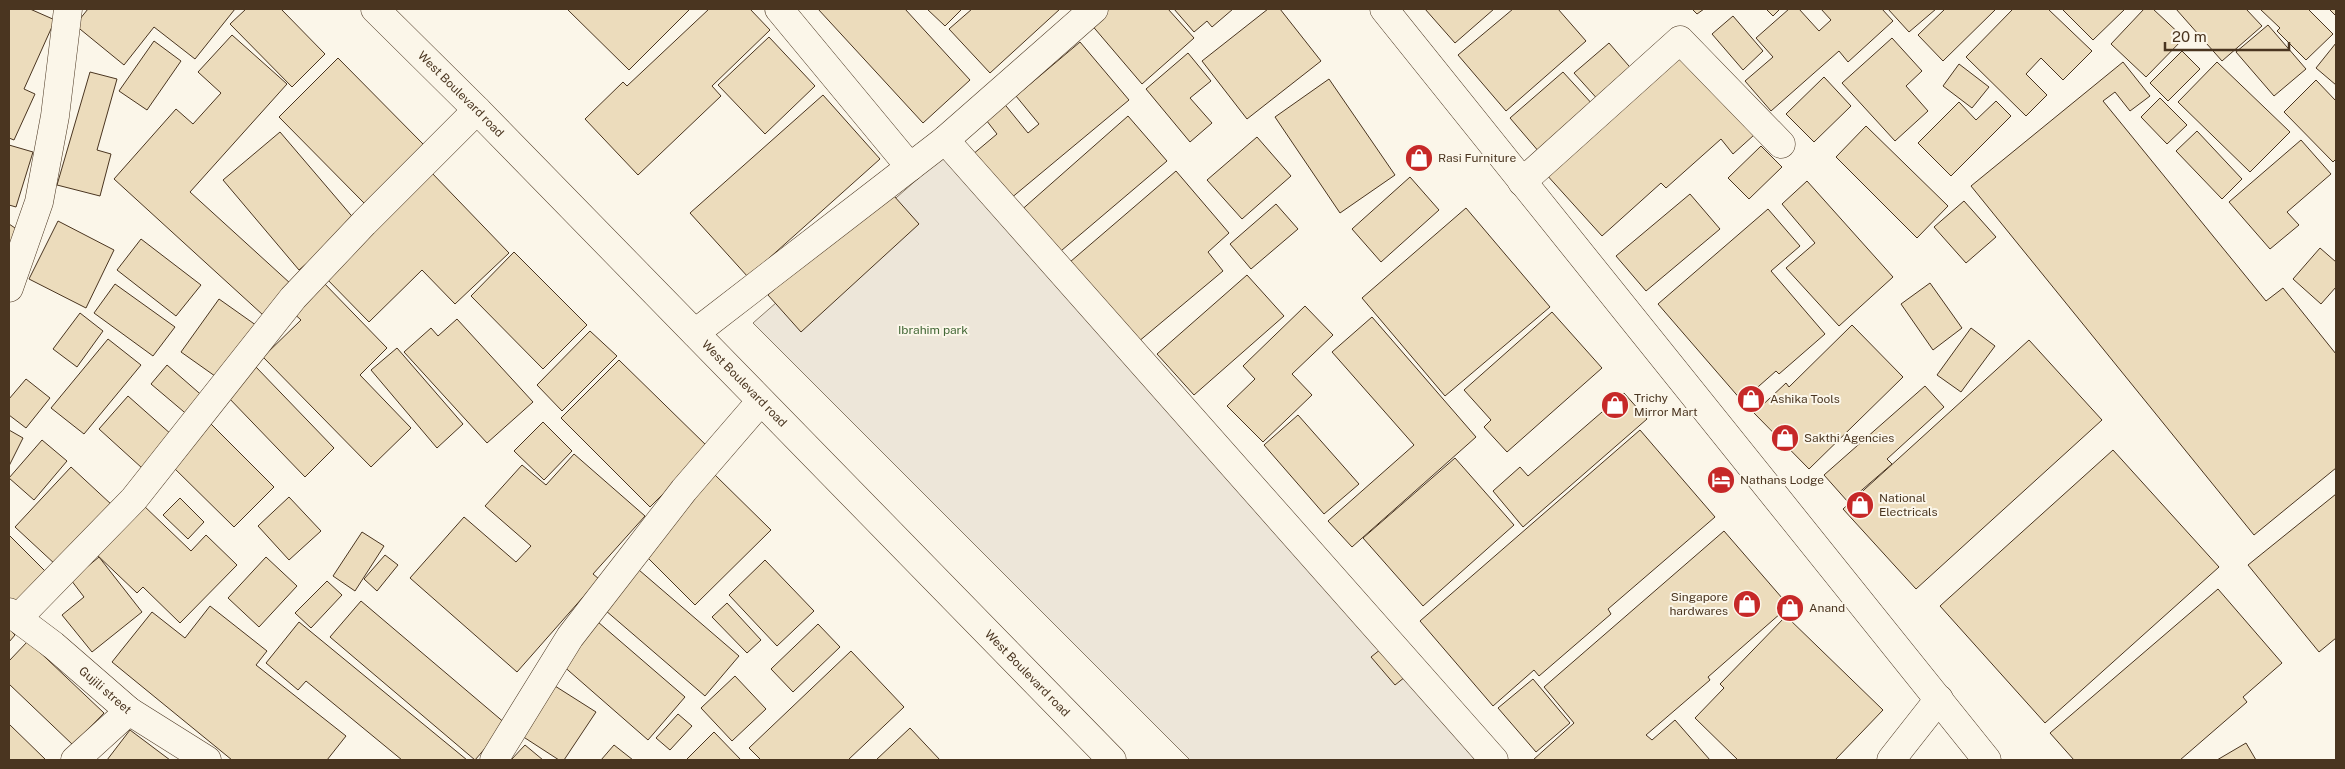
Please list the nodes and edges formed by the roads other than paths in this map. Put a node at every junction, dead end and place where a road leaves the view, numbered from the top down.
1 (68, 9) edge
2 (375, 9) edge
3 (779, 9) edge
4 (1094, 9) edge
5 (1384, 9) edge
6 (478, 110) junction
7 (945, 140) junction
8 (1781, 144) dead end
9 (910, 167) junction
10 (1522, 182) junction
11 (9, 288) edge
12 (695, 333) junction
13 (760, 402) junction
14 (13, 615) edge
15 (1939, 699) junction
16 (129, 710) junction
17 (75, 760) edge
18 (207, 760) edge
19 (494, 760) edge
20 (1112, 760) edge
21 (1494, 760) edge
22 (1891, 760) edge
23 (1987, 760) edge

1 - 11 street
2 - 6 street, West Boulevard road
3 - 9 street
4 - 7 street
5 - 10 street
6 - 12 street, West Boulevard road
6 - 14 street
7 - 9 street
7 - 21 street
8 - 10 street
9 - 12 street
10 - 15 street
12 - 13 street, West Boulevard road
13 - 19 street
13 - 20 street, West Boulevard road
14 - 16 street, Gujili street
15 - 22 street
15 - 23 street
16 - 17 street
16 - 18 street, Gujili street

